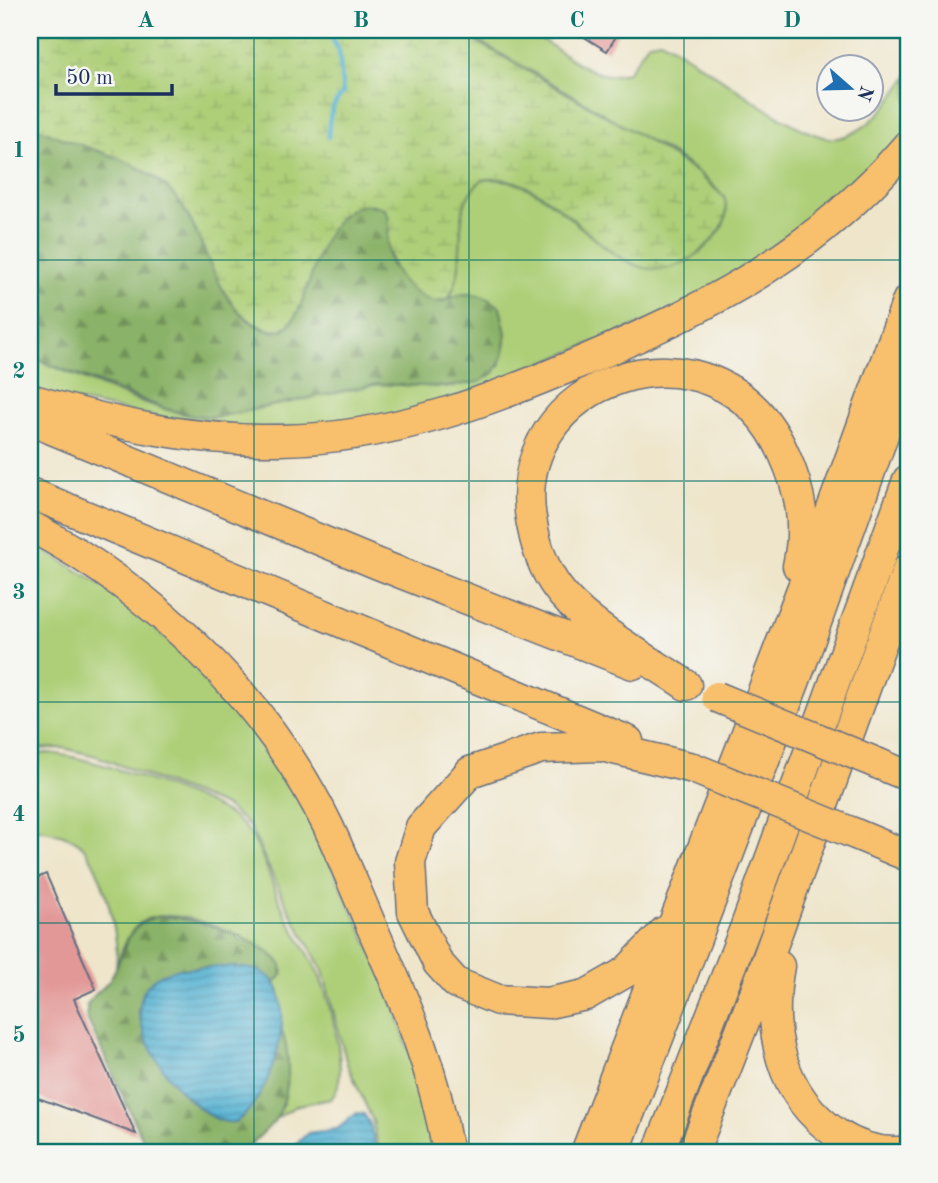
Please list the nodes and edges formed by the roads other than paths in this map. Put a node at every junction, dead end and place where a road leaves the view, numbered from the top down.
1 (908, 145) edge
2 (908, 300) edge
3 (908, 365) edge
4 (30, 399) edge
5 (30, 421) edge
6 (908, 480) edge
7 (30, 493) edge
8 (30, 526) edge
9 (908, 569) edge
10 (908, 599) edge
11 (888, 628) junction
12 (779, 649) junction
13 (686, 685) junction
14 (693, 768) junction
15 (900, 772) edge
16 (903, 856) edge
17 (793, 890) junction
18 (685, 895) junction
19 (908, 1151) edge
20 (447, 1153) edge
21 (586, 1153) edge
22 (614, 1153) edge
23 (658, 1153) edge
24 (693, 1153) edge

1 - 4 highway
2 - 12 highway
3 - 22 highway
5 - 13 highway
6 - 23 highway
7 - 14 highway
8 - 20 highway
9 - 11 highway
10 - 11 highway
11 - 17 highway
12 - 13 highway
12 - 18 highway
13 - 15 highway, bridge
14 - 16 highway, bridge
14 - 18 highway
17 - 19 highway
17 - 24 highway
18 - 21 highway

